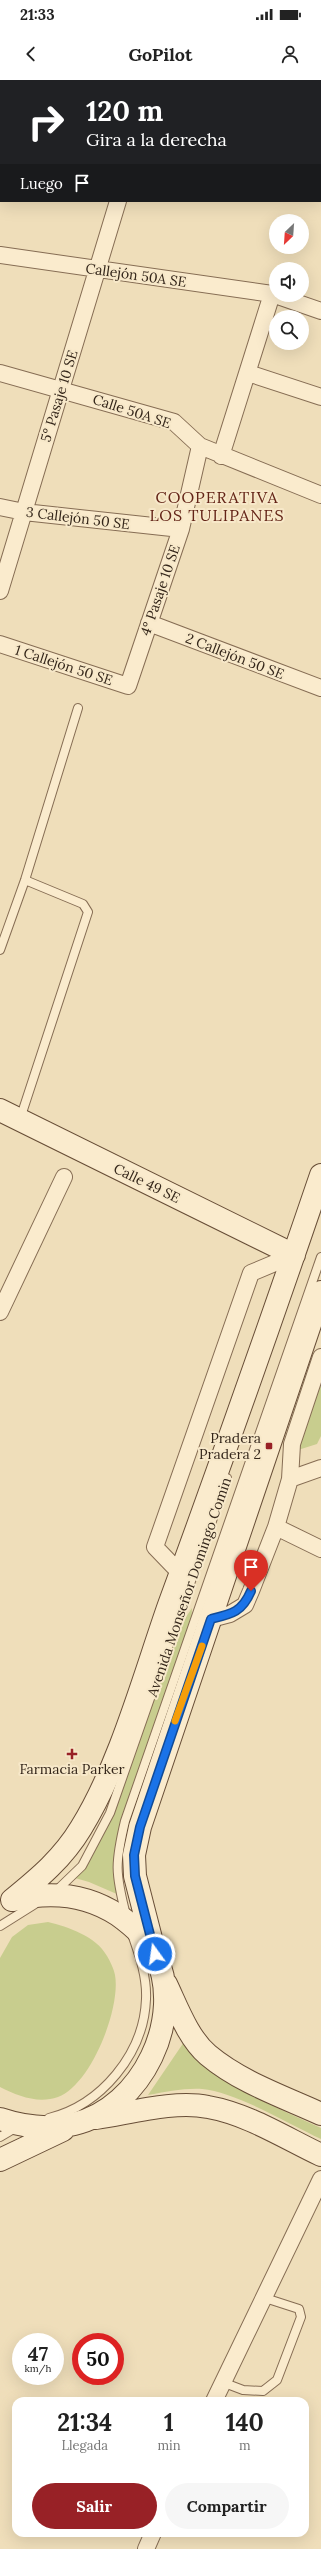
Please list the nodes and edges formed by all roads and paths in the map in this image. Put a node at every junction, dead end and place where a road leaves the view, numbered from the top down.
1 (118, 202) edge
2 (0, 255) edge
3 (98, 269) junction
4 (269, 294) edge
5 (270, 302) edge
6 (295, 302) edge
7 (321, 311) edge
8 (0, 373) edge
9 (248, 373) junction
10 (61, 389) junction
11 (321, 398) edge
12 (200, 446) junction
13 (221, 456) junction
14 (321, 495) edge
15 (0, 507) edge
16 (24, 512) junction
17 (181, 529) junction
18 (0, 591) edge
19 (149, 623) junction
20 (0, 644) edge
21 (128, 686) joint
22 (321, 688) edge
23 (78, 708) dead end
24 (25, 880) junction
25 (0, 950) edge
26 (0, 1110) edge
27 (20, 1120) junction
28 (321, 1175) edge
29 (64, 1177) dead end
30 (294, 1255) junction
31 (321, 1257) edge
32 (321, 1292) edge
33 (0, 1312) edge
34 (316, 1327) edge
35 (321, 1357) edge
36 (231, 1466) dead end
37 (321, 1468) edge
38 (290, 1479) junction
39 (276, 1527) junction
40 (321, 1549) edge
41 (181, 1574) junction
42 (211, 1619) junction
43 (53, 1894) junction
44 (6, 1903) edge
45 (128, 1923) junction
46 (0, 1926) edge
47 (155, 1954) junction
48 (164, 1980) junction
49 (321, 2114) edge
50 (10, 2122) edge
51 (82, 2122) junction
52 (0, 2137) edge
53 (321, 2155) edge
54 (0, 2160) edge
55 (321, 2179) edge
56 (265, 2298) junction
57 (222, 2382) junction
58 (216, 2397) edge
59 (151, 2537) edge
60 (146, 2549) edge

1 - 3 street, 5° Pasaje 10 SE
2 - 3 street, Callejón 50A SE
3 - 4 street, Callejón 50A SE
3 - 10 street, 5° Pasaje 10 SE
5 - 9 street
6 - 7 street, Callejón 50A SE
8 - 10 street, Calle 50A SE
9 - 11 street
9 - 13 street
10 - 12 street, Calle 50A SE
10 - 16 street, 5° Pasaje 10 SE
12 - 13 street, Calle 50A SE
12 - 17 street, 4° Pasaje 10 SE
13 - 14 street, Calle 50A SE
15 - 16 street, 3 Callejón 50 SE
16 - 17 street, 3 Callejón 50 SE
16 - 18 street, 5° Pasaje 10 SE
17 - 19 street, 4° Pasaje 10 SE
19 - 21 street, 4° Pasaje 10 SE
19 - 22 street, 2 Callejón 50 SE
20 - 21 street, 1 Callejón 50 SE
23 - 24 lane
24 - 25 lane
24 - 27 lane
26 - 27 main road, Calle 49 SE
27 - 30 main road, Calle 49 SE
28 - 30 main road, Avenida Monseñor Domingo Comin
29 - 33 street
30 - 41 main road, Avenida Monseñor Domingo Comin
30 - 41 street, Avenida Monseñor Domingo Comin
31 - 45 lane, Avenida Monseñor Domingo Comin
32 - 34 main road
34 - 42 main road
35 - 38 street
36 - 43 lane, Avenida Monseñor Domingo Comin
37 - 38 street
38 - 39 street
39 - 40 street
39 - 42 street
41 - 44 main road, Avenida Monseñor Domingo Comin
42 - 47 main road
43 - 44 main road
43 - 45 main road
43 - 46 lane, Avenida Monseñor Domingo Comin
45 - 47 main road
45 - 50 lane, Avenida Monseñor Domingo Comin
47 - 48 main road
48 - 49 main road
48 - 51 main road
50 - 51 main road
50 - 52 lane, Avenida Monseñor Domingo Comin
51 - 53 main road
51 - 54 main road
55 - 56 street
56 - 57 street
56 - 57 lane
57 - 58 street
59 - 60 street

